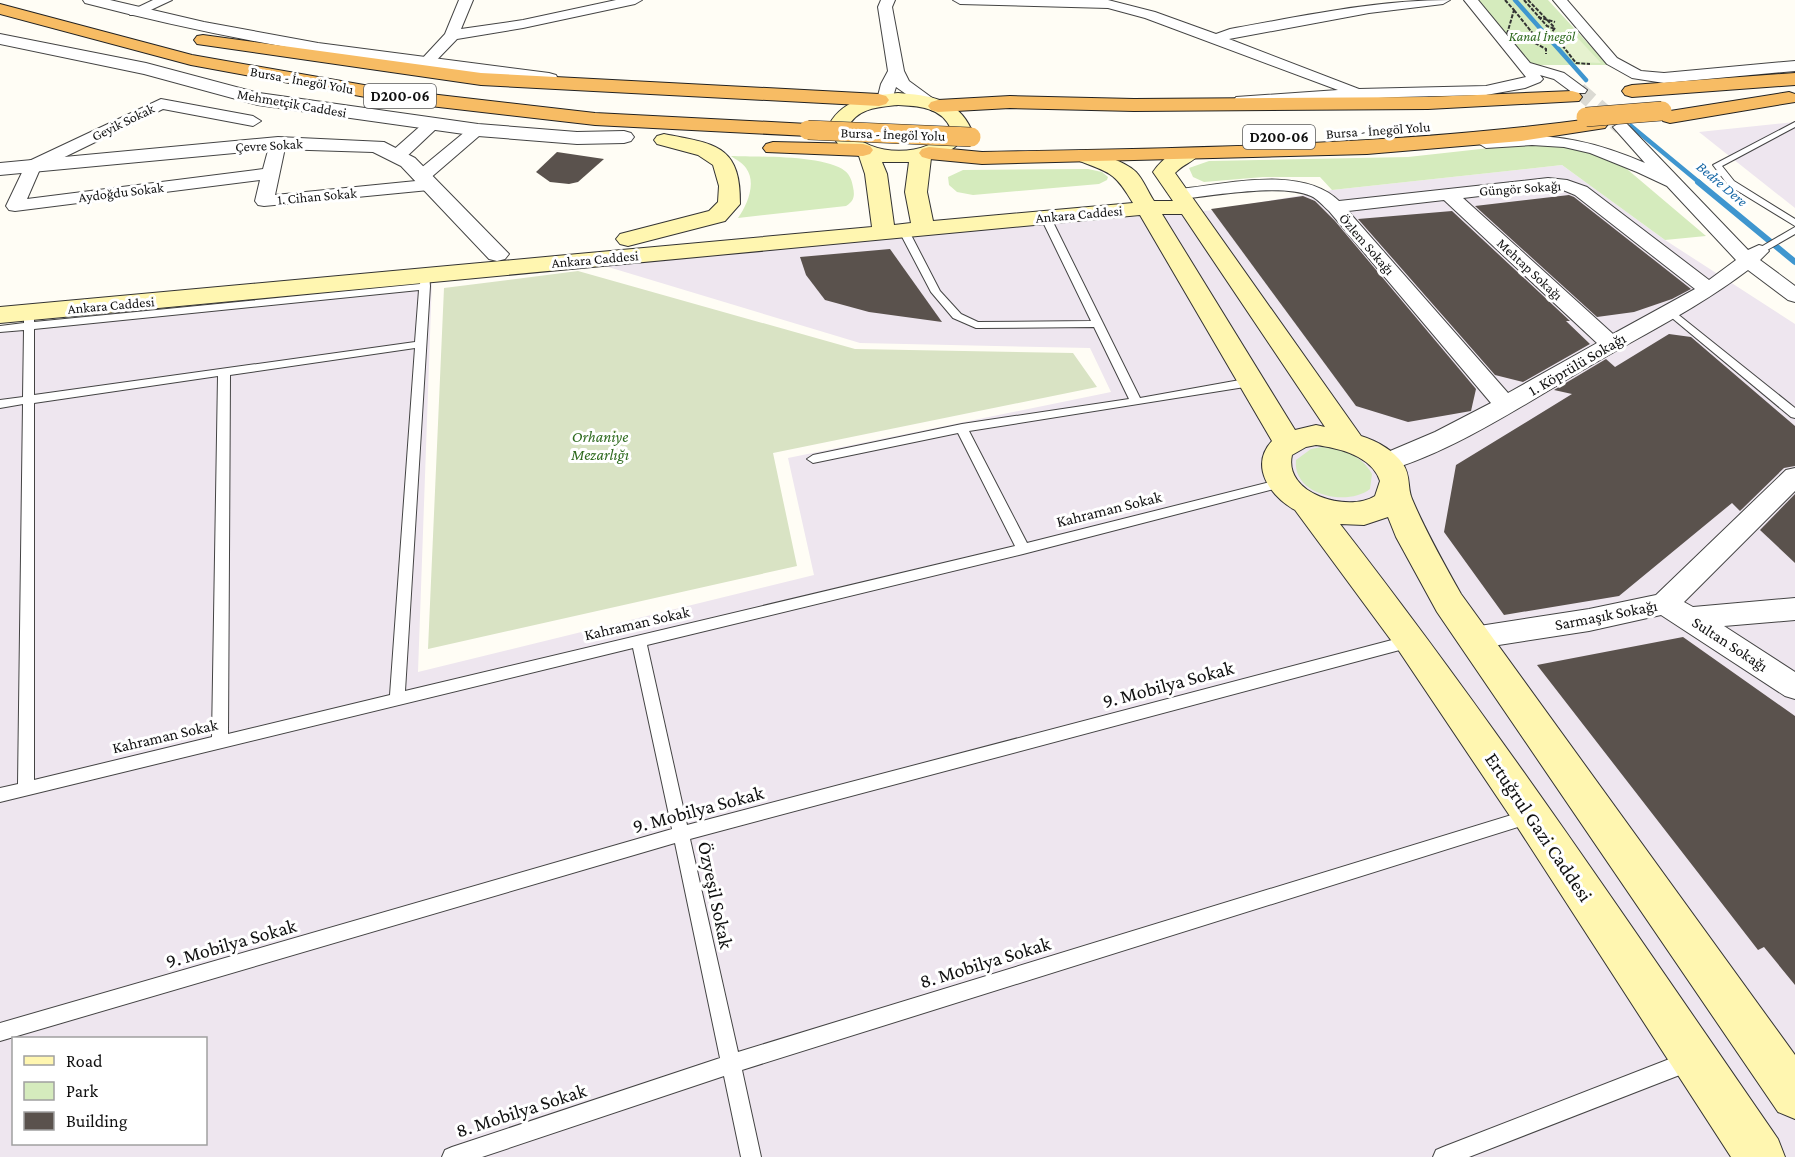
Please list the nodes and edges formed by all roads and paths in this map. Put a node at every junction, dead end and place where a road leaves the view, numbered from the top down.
1 (29, 0) edge
2 (91, 0) edge
3 (165, 0) edge
4 (466, 0) edge
5 (635, 0) edge
6 (888, 0) edge
7 (960, 0) edge
8 (992, 0) edge
9 (1353, 0) edge
10 (1443, 0) edge
11 (1471, 0) edge
12 (1505, 0) edge
13 (1526, 0) edge
14 (1560, 0) edge
15 (1113, 2) edge
16 (0, 9) edge
17 (1369, 9) junction
18 (1514, 10) junction
19 (135, 12) junction
20 (1538, 17) junction
21 (1511, 19) dead end
22 (1544, 19) junction
23 (107, 23) junction
24 (1558, 28) junction
25 (452, 35) junction
26 (0, 39) edge
27 (1217, 39) junction
28 (1535, 43) dead end
29 (135, 45) junction
30 (1617, 64) junction
31 (424, 65) junction
32 (1525, 66) junction
33 (1795, 66) edge
34 (896, 71) junction
35 (171, 75) junction
36 (616, 87) junction
37 (1793, 89) edge
38 (1361, 93) junction
39 (1636, 94) junction
40 (258, 99) junction
41 (882, 100) junction
42 (1588, 103) junction
43 (161, 104) junction
44 (933, 104) junction
45 (1161, 105) junction
46 (253, 122) junction
47 (1074, 123) dead end
48 (432, 124) junction
49 (812, 124) junction
50 (1795, 124) edge
51 (1620, 127) tunnel mouth
52 (478, 130) junction
53 (995, 130) dead end
54 (624, 137) junction
55 (1027, 138) dead end
56 (664, 140) junction
57 (278, 143) junction
58 (1434, 144) junction
59 (247, 146) junction
60 (730, 146) dead end
61 (754, 147) dead end
62 (865, 151) junction
63 (925, 153) junction
64 (1190, 153) junction
65 (397, 156) junction
66 (1084, 156) junction
67 (33, 166) junction
68 (0, 169) edge
69 (271, 173) junction
70 (425, 181) junction
71 (1673, 182) junction
72 (1448, 194) junction
73 (1185, 200) junction
74 (1142, 201) junction
75 (1335, 207) junction
76 (1046, 218) junction
77 (902, 224) junction
78 (1794, 228) edge
79 (602, 245) junction
80 (497, 254) junction
81 (1754, 256) junction
82 (425, 280) junction
83 (1708, 289) junction
84 (1795, 296) edge
85 (0, 297) edge
86 (1670, 311) junction
87 (0, 315) edge
88 (29, 319) junction
89 (1099, 324) junction
90 (0, 329) edge
91 (421, 344) junction
92 (1611, 344) junction
93 (225, 372) junction
94 (1251, 382) junction
95 (28, 398) junction
96 (1136, 402) junction
97 (0, 404) edge
98 (1505, 404) junction
99 (1795, 414) edge
100 (962, 428) junction
101 (1349, 440) junction
102 (1288, 443) junction
103 (813, 459) dead end
104 (1795, 476) edge
105 (1390, 478) junction
106 (1295, 494) junction
107 (1023, 549) junction
108 (1664, 604) junction
109 (1795, 609) edge
110 (1690, 618) junction
111 (1473, 638) junction
112 (639, 641) junction
113 (1411, 641) junction
114 (1795, 687) edge
115 (397, 699) junction
116 (220, 741) junction
117 (26, 788) junction
118 (0, 795) edge
119 (1532, 815) junction
120 (681, 834) junction
121 (0, 1032) edge
122 (1695, 1059) junction
123 (731, 1064) junction
124 (1795, 1095) edge
125 (452, 1157) edge
126 (751, 1157) edge
127 (1443, 1157) edge
128 (1760, 1157) edge

1 - 23 highway, Bursa - İnegöl Yolu / D200-06
2 - 19 street
3 - 19 street
4 - 25 street
5 - 25 street
6 - 34 street
7 - 8 street
8 - 15 street
9 - 17 street
10 - 17 street
11 - 32 street
12 - 18 path
13 - 20 path
13 - 22 path
14 - 30 street
15 - 27 street
16 - 29 highway, Bursa - İnegöl Yolu / D200-06
17 - 27 street
18 - 21 path
18 - 28 path
19 - 31 street
20 - 22 path
20 - 24 path
22 - 24 path
22 - 24 path
23 - 36 highway
23 - 49 highway, Bursa - İnegöl Yolu / D200-06
24 - 30 path
25 - 31 street
26 - 35 street, Mehmetçik Caddesi
27 - 38 street
29 - 49 highway, Bursa - İnegöl Yolu / D200-06
29 - 54 highway
30 - 33 street
31 - 36 street
32 - 38 street
32 - 42 street
34 - 41 street
34 - 44 street
35 - 40 street, Mehmetçik Caddesi
35 - 43 street
36 - 41 highway
37 - 39 highway, Bursa - İnegöl Yolu / D200-06
37 - 42 highway
38 - 45 street
39 - 42 highway, Bursa - İnegöl Yolu / D200-06
39 - 42 highway
40 - 46 street
40 - 48 street, Mehmetçik Caddesi
41 - 44 main road
41 - 62 main road
42 - 45 highway
42 - 47 highway, Bursa - İnegöl Yolu / D200-06
42 - 55 highway, Bursa - İnegöl Yolu / D200-06
42 - 58 highway
43 - 46 street, Geyik Sokak
43 - 67 street, Geyik Sokak
44 - 45 highway
44 - 63 main road
46 - 59 street
48 - 52 street, Mehmetçik Caddesi
48 - 65 street
49 - 53 highway, Bursa - İnegöl Yolu / D200-06, bridge
50 - 78 lane
51 - 71 street
52 - 54 street, Mehmetçik Caddesi
52 - 70 street
54 - 56 highway
56 - 60 highway
56 - 79 main road
57 - 59 street, Çevre Sokak
57 - 65 street, Çevre Sokak
57 - 69 street, 1. Cihan Sokak
58 - 64 highway
58 - 71 street
59 - 67 street, Çevre Sokak
61 - 62 highway
62 - 63 main road
62 - 77 main road
63 - 66 highway
63 - 77 main road
64 - 66 highway
64 - 73 main road
65 - 70 street, Çevre Sokak
66 - 74 main road
67 - 68 street, Çevre Sokak
67 - 69 street, Aydoğdu Sokak
69 - 70 street, 1. Cihan Sokak
70 - 80 street, Çevre Sokak
71 - 81 street
72 - 75 street, Güngör Sokağı
72 - 83 street, Güngör Sokağı
72 - 92 street, Mehtap Sokağı
73 - 74 main road, Ankara Caddesi
73 - 75 street, Özlem Sokağı
73 - 101 main road
74 - 76 main road, Ankara Caddesi
74 - 77 main road, Ankara Caddesi
74 - 94 main road
75 - 98 street, Özlem Sokağı
76 - 77 main road, Ankara Caddesi
76 - 89 lane
77 - 79 main road, Ankara Caddesi
77 - 82 main road, Ankara Caddesi
77 - 89 lane
78 - 81 lane
79 - 80 main road, Ankara Caddesi
80 - 85 main road, Ankara Caddesi
81 - 83 street, 1. Köprülü Sokağı
81 - 84 street
82 - 88 main road, Ankara Caddesi
82 - 91 lane
83 - 86 street, 1. Köprülü Sokağı
86 - 92 street, 1. Köprülü Sokağı
86 - 99 lane
87 - 88 main road, Ankara Caddesi
88 - 90 lane
88 - 95 lane
89 - 96 lane
91 - 93 lane
91 - 115 lane
92 - 98 street, 1. Köprülü Sokağı
93 - 95 lane
93 - 116 lane
94 - 96 lane
94 - 102 main road
95 - 97 lane
95 - 117 lane
96 - 100 lane
98 - 105 street, 1. Köprülü Sokağı
100 - 103 lane
100 - 107 lane
101 - 102 main road
101 - 105 main road
102 - 106 main road
104 - 108 street, Sarmaşık Sokağı
105 - 106 main road
105 - 111 main road
106 - 107 lane, Kahraman Sokak
106 - 113 main road, Ertuğrul Gazi Caddesi
107 - 112 lane, Kahraman Sokak
108 - 110 street, Sultan Sokağı
108 - 111 street, Sarmaşık Sokağı
109 - 110 street
110 - 114 street, Sultan Sokağı
111 - 124 main road
112 - 115 lane, Kahraman Sokak
112 - 120 lane, Özyeşil Sokak
113 - 119 main road, Ertuğrul Gazi Caddesi
113 - 120 lane, 9. Mobilya Sokak
115 - 116 lane, Kahraman Sokak
116 - 117 lane, Kahraman Sokak
117 - 118 lane, Kahraman Sokak
119 - 122 main road, Ertuğrul Gazi Caddesi
119 - 123 lane, 8. Mobilya Sokak
120 - 121 lane, 9. Mobilya Sokak
120 - 123 lane, Özyeşil Sokak
122 - 127 lane
122 - 128 main road, Ertuğrul Gazi Caddesi
123 - 125 lane, 8. Mobilya Sokak
123 - 126 lane, Özyeşil Sokak

